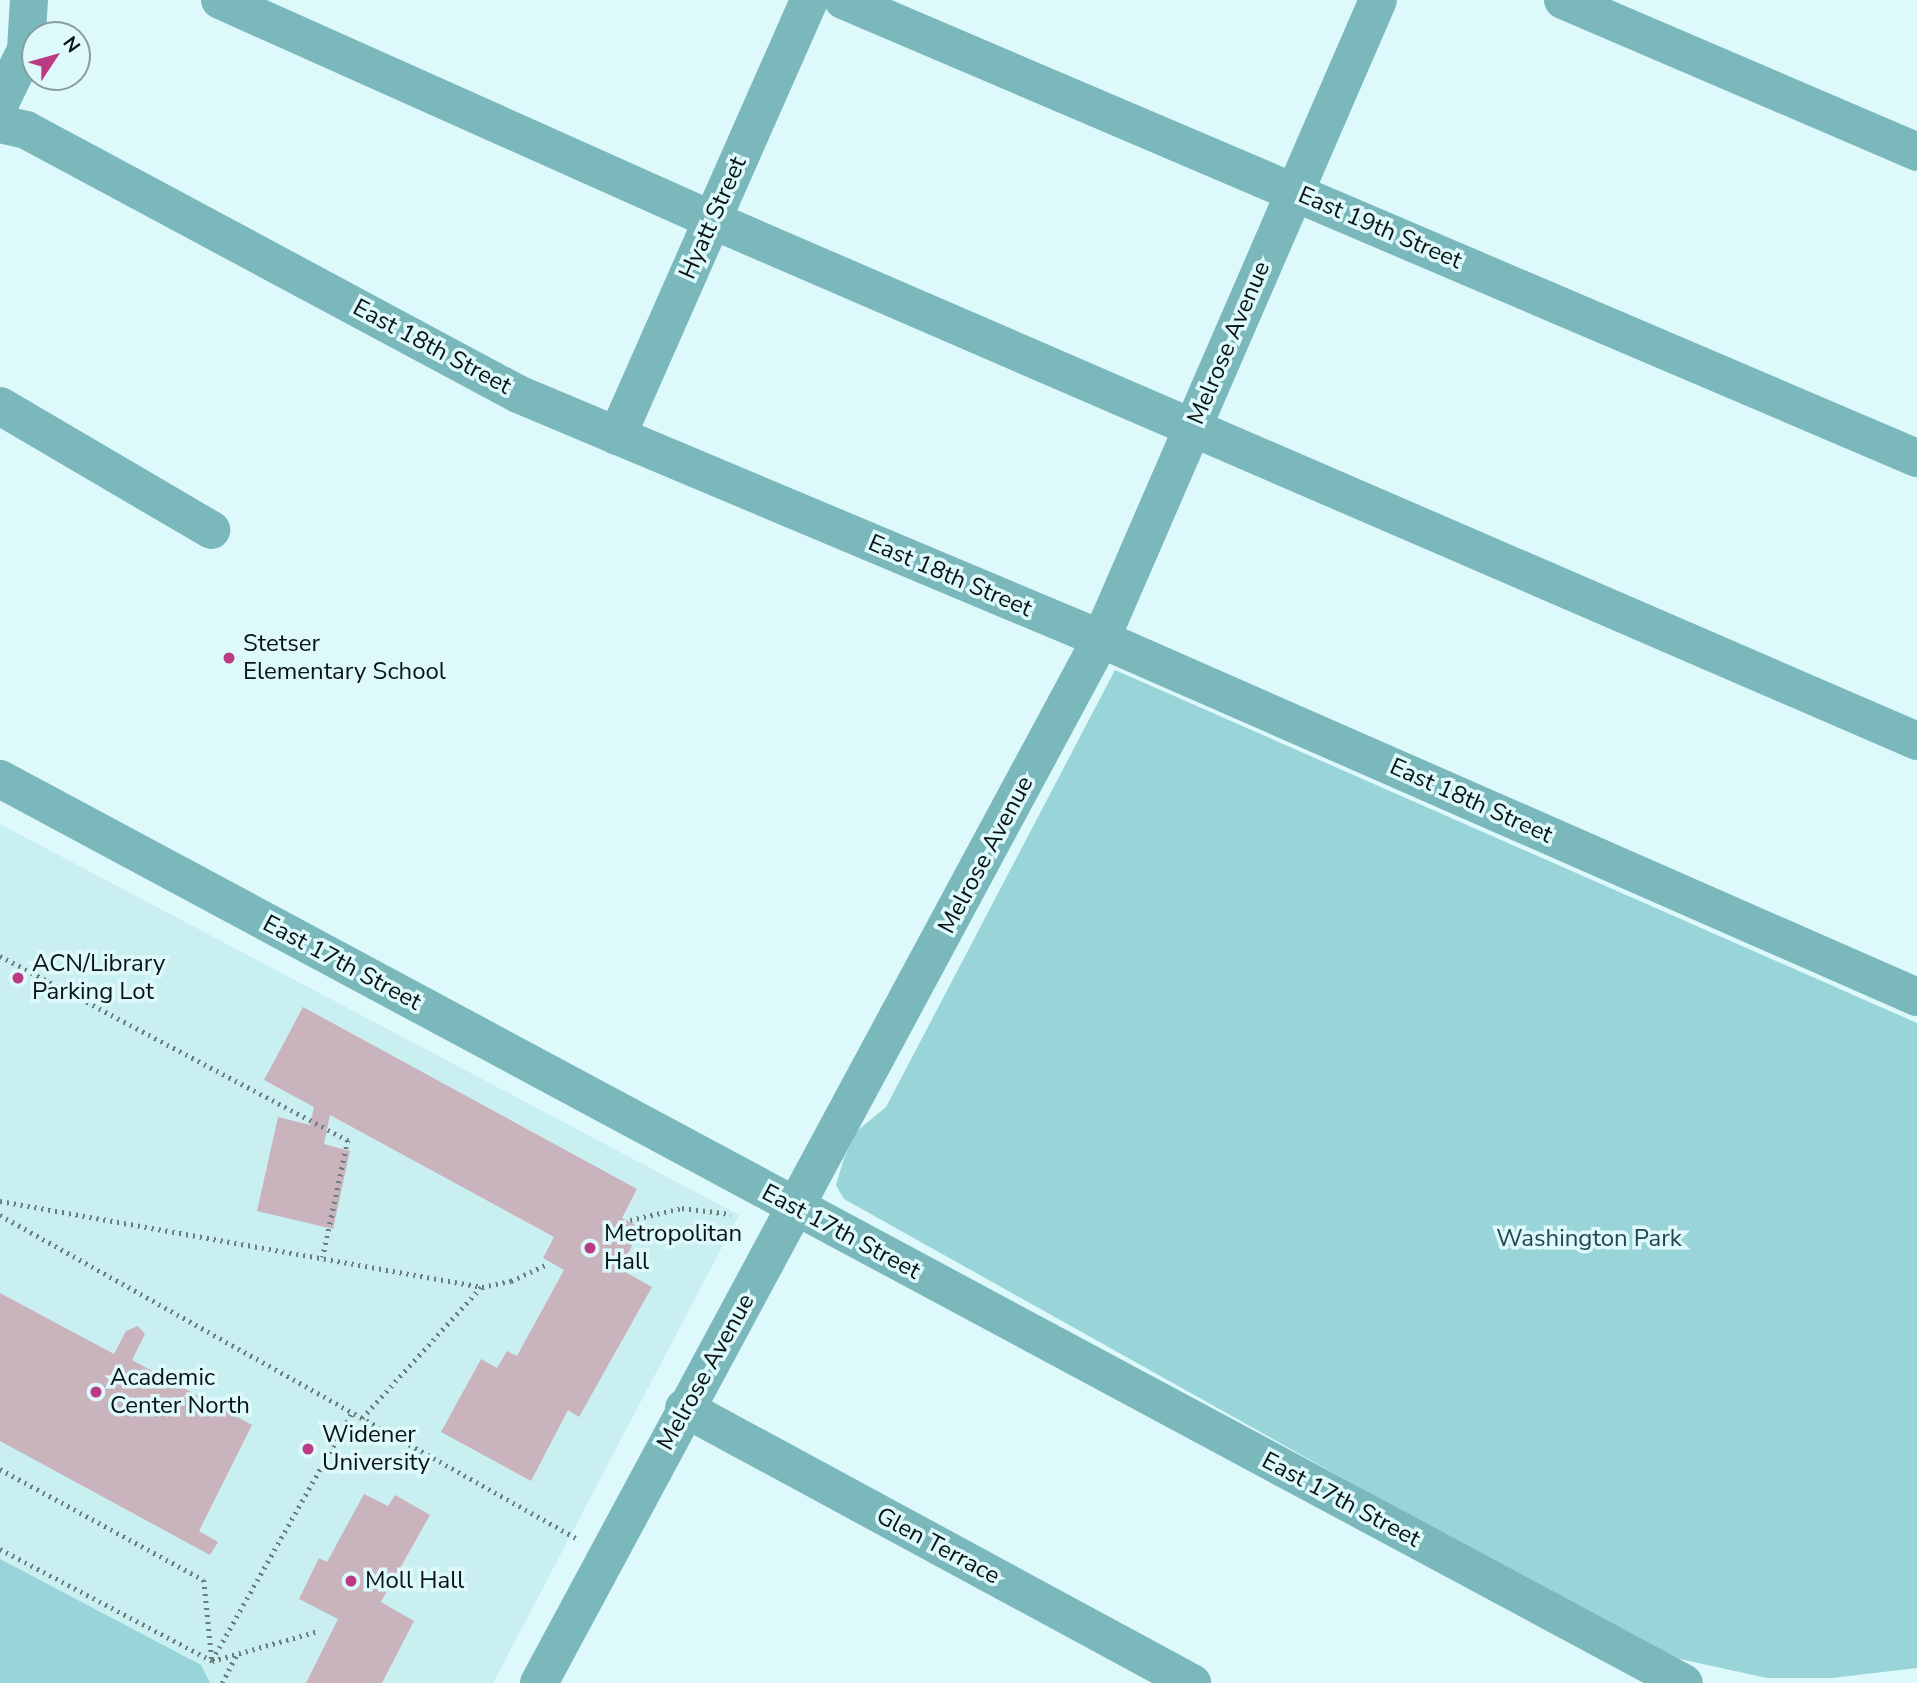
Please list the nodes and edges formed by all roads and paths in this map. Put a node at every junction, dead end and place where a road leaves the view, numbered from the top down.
1 (220, 0) edge
2 (809, 0) edge
3 (843, 0) edge
4 (1378, 0) edge
5 (1563, 0) edge
6 (19, 11) edge
7 (0, 103) edge
8 (0, 124) edge
9 (1917, 152) edge
10 (1295, 192) junction
11 (712, 220) junction
12 (0, 406) edge
13 (1193, 426) junction
14 (617, 436) junction
15 (1917, 457) edge
16 (211, 530) dead end
17 (1101, 639) junction
18 (1917, 741) edge
19 (0, 779) edge
20 (0, 956) edge
21 (1917, 997) edge
22 (0, 1201) edge
23 (796, 1208) junction
24 (0, 1215) edge
25 (738, 1216) dead end
26 (629, 1220) dead end
27 (323, 1257) junction
28 (545, 1265) dead end
29 (482, 1287) junction
30 (684, 1408) junction
31 (352, 1413) junction
32 (362, 1418) junction
33 (0, 1469) edge
34 (0, 1549) edge
35 (607, 1555) junction
36 (319, 1631) dead end
37 (237, 1654) junction
38 (212, 1661) junction
39 (222, 1683) edge
40 (539, 1683) edge
41 (1192, 1683) edge
42 (1684, 1683) edge

1 - 11 street
2 - 11 street, Hyatt Street
3 - 10 street, East 19th Street
4 - 10 street, Melrose Avenue
5 - 9 street
6 - 7 street
8 - 14 street, East 18th Street
10 - 13 street, Melrose Avenue
10 - 15 street, East 19th Street
11 - 13 street
11 - 14 street, Hyatt Street
12 - 16 street
13 - 17 street, Melrose Avenue
13 - 18 street
14 - 17 street, East 18th Street
17 - 21 street, East 18th Street
17 - 23 street, Melrose Avenue
19 - 23 street, East 17th Street
20 - 27 path
22 - 27 path
23 - 30 street, Melrose Avenue
23 - 42 street, East 17th Street
24 - 31 path
25 - 26 path
27 - 29 path
28 - 29 path
29 - 32 path
30 - 35 street, Melrose Avenue
30 - 41 street, Glen Terrace
31 - 32 path
31 - 38 path
32 - 35 path
33 - 38 path
34 - 38 path
35 - 40 street, Melrose Avenue
36 - 37 path
37 - 38 path
37 - 39 path

